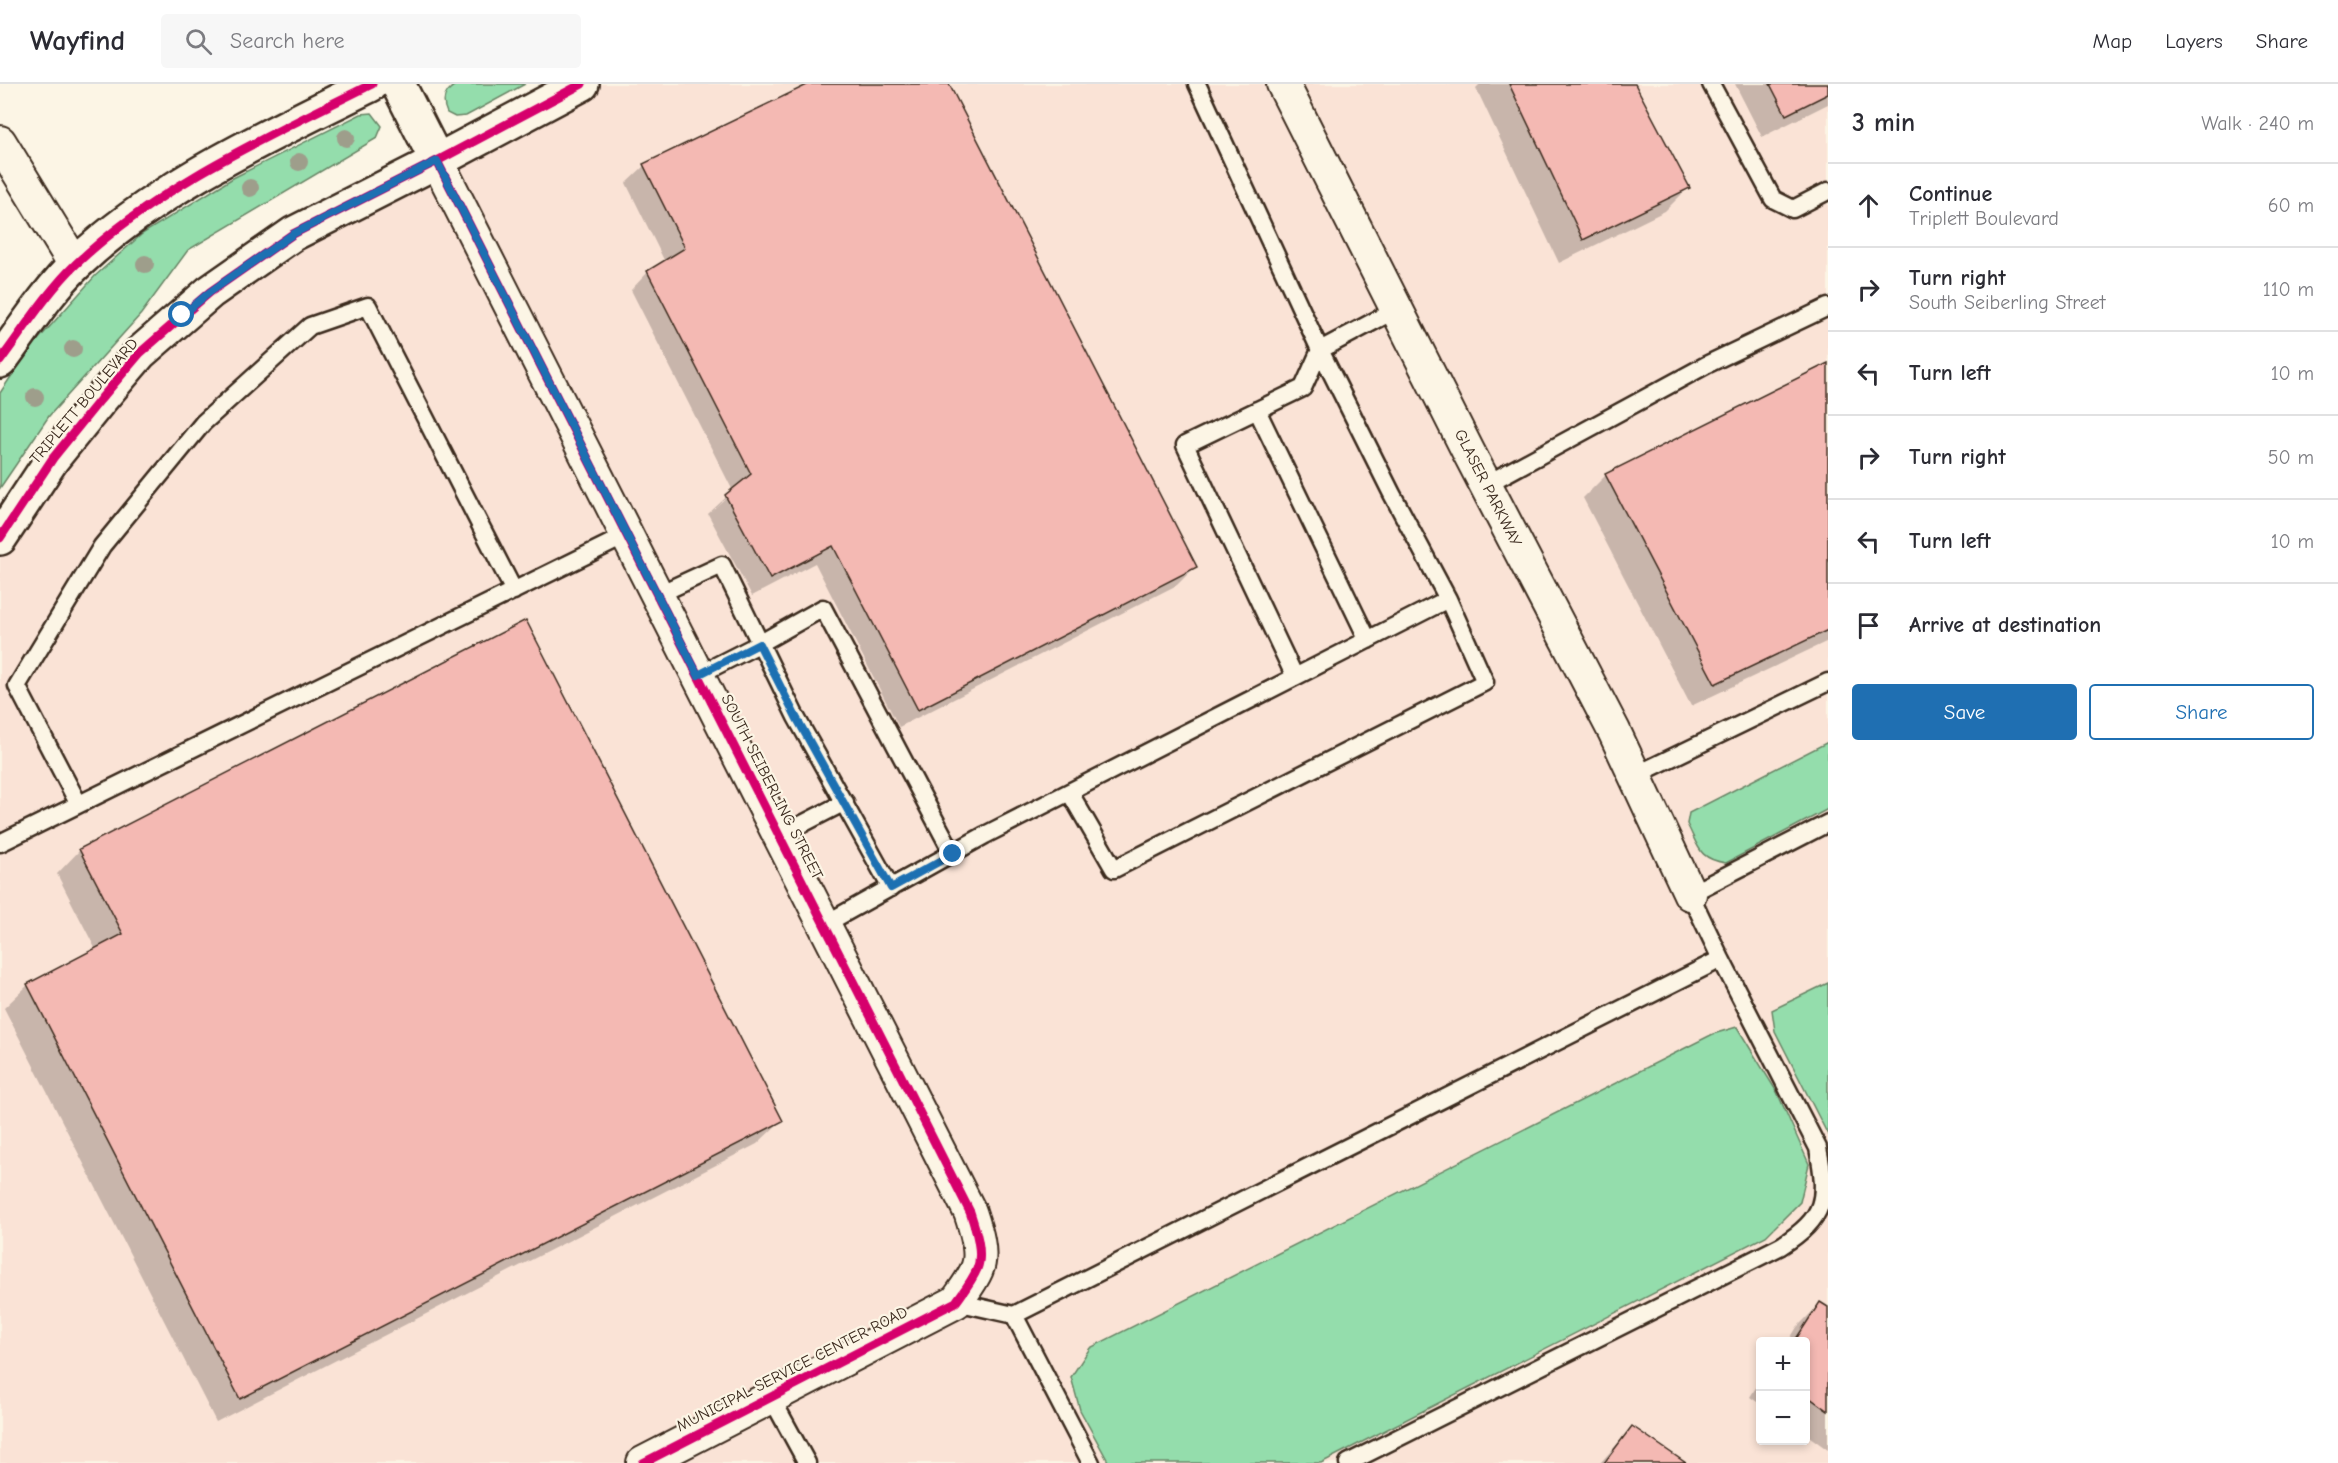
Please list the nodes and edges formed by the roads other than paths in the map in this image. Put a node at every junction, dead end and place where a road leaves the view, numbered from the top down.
1 (372, 84) edge
2 (398, 84) edge
3 (582, 84) edge
4 (1197, 84) edge
5 (1283, 84) edge
6 (1711, 84) edge
7 (0, 142) edge
8 (437, 161) junction
9 (1828, 191) edge
10 (75, 265) junction
11 (1828, 307) edge
12 (1397, 309) junction
13 (1320, 350) junction
14 (0, 361) edge
15 (1257, 410) junction
16 (1485, 485) junction
17 (627, 535) junction
18 (0, 538) edge
19 (514, 591) junction
20 (657, 595) junction
21 (1449, 599) junction
22 (1368, 640) junction
23 (759, 644) junction
24 (698, 675) junction
25 (1295, 677) junction
26 (1828, 682) edge
27 (1636, 775) junction
28 (1070, 793) junction
29 (845, 802) junction
30 (78, 803) junction
31 (1828, 823) edge
32 (779, 836) junction
33 (0, 843) edge
34 (953, 854) junction
35 (891, 888) junction
36 (1690, 894) junction
37 (825, 924) junction
38 (1721, 958) junction
39 (956, 1302) junction
40 (1014, 1315) junction
41 (771, 1397) junction
42 (643, 1463) edge
43 (807, 1463) edge
44 (1091, 1463) edge
45 (1348, 1463) edge

1 - 10 main road
2 - 8 main road, SOUTH SEIBERLING STREET
3 - 8 main road, TRIPLETT BOULEVARD
4 - 13 lane
5 - 12 street, GLASER PARKWAY
6 - 9 lane
7 - 10 street
8 - 17 street, SOUTH SEIBERLING STREET
8 - 18 main road, TRIPLETT BOULEVARD
10 - 14 main road
11 - 16 lane
12 - 13 lane
12 - 16 street, GLASER PARKWAY
13 - 15 lane
13 - 21 lane
15 - 22 lane
15 - 25 lane
16 - 27 street, GLASER PARKWAY
17 - 19 lane
17 - 20 street, SOUTH SEIBERLING STREET
19 - 30 lane
19 - 30 lane
20 - 23 lane
20 - 24 street, SOUTH SEIBERLING STREET
21 - 22 lane
21 - 28 lane
22 - 25 lane
23 - 24 lane
23 - 29 lane
23 - 34 lane
24 - 32 street, SOUTH SEIBERLING STREET
25 - 28 lane
26 - 27 lane
27 - 36 street, GLASER PARKWAY
28 - 34 lane
29 - 32 lane
29 - 35 lane
30 - 33 lane
31 - 36 lane
32 - 37 street, SOUTH SEIBERLING STREET
34 - 35 lane
35 - 37 lane
36 - 38 lane
37 - 39 street, SOUTH SEIBERLING STREET
38 - 40 lane
38 - 45 lane
39 - 40 lane
39 - 41 street, MUNICIPAL SERVICE CENTER ROAD
40 - 44 lane
41 - 42 street, MUNICIPAL SERVICE CENTER ROAD
41 - 43 lane

